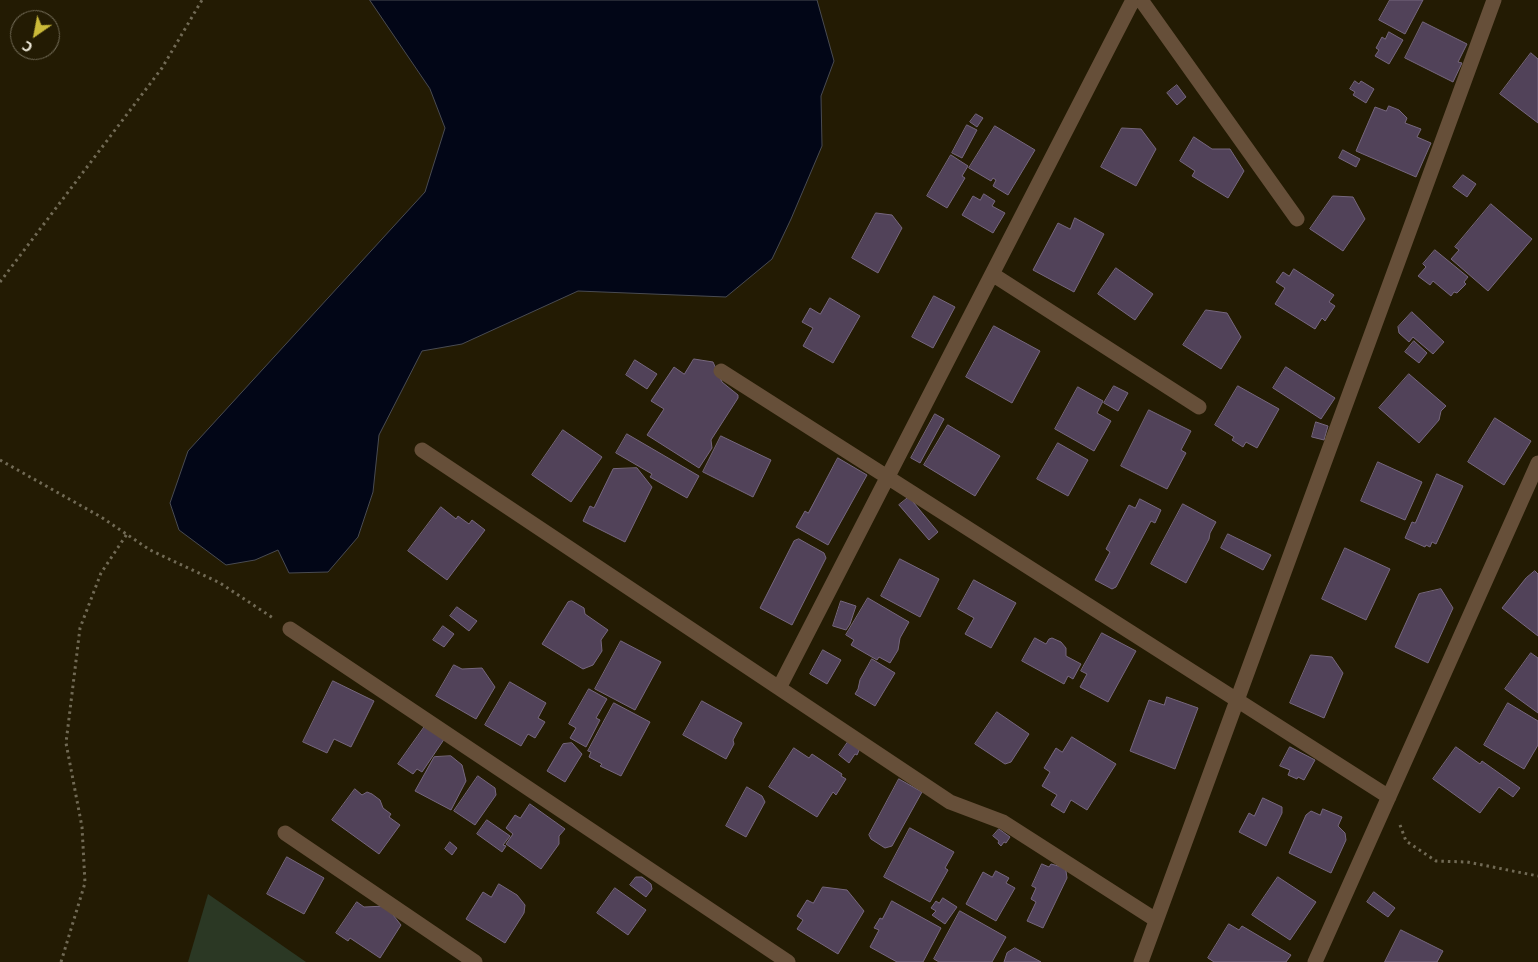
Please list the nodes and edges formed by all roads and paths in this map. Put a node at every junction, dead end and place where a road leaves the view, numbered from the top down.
1 (202, 0) edge
2 (1132, 0) edge
3 (1141, 0) edge
4 (1494, 0) edge
5 (1298, 219) dead end
6 (992, 274) junction
7 (0, 282) edge
8 (721, 371) dead end
9 (1199, 407) dead end
10 (422, 450) dead end
11 (0, 460) edge
12 (1538, 463) edge
13 (888, 476) junction
14 (127, 534) junction
15 (290, 629) joint
16 (779, 688) junction
17 (1237, 698) junction
18 (1389, 796) junction
19 (285, 833) dead end
20 (1538, 876) edge
21 (1156, 920) junction
22 (61, 962) edge
23 (475, 962) edge
24 (788, 962) edge
25 (1141, 962) edge
26 (1315, 962) edge

1 - 7 path
2 - 6 street
3 - 5 street
4 - 17 street
6 - 9 street
6 - 13 street
8 - 13 street
10 - 16 street
11 - 14 path
12 - 18 street
13 - 16 street
13 - 17 street
14 - 15 path
14 - 22 path
15 - 24 street
16 - 21 street
17 - 18 street
17 - 21 street
18 - 20 path
18 - 26 street
19 - 23 street
21 - 25 street

